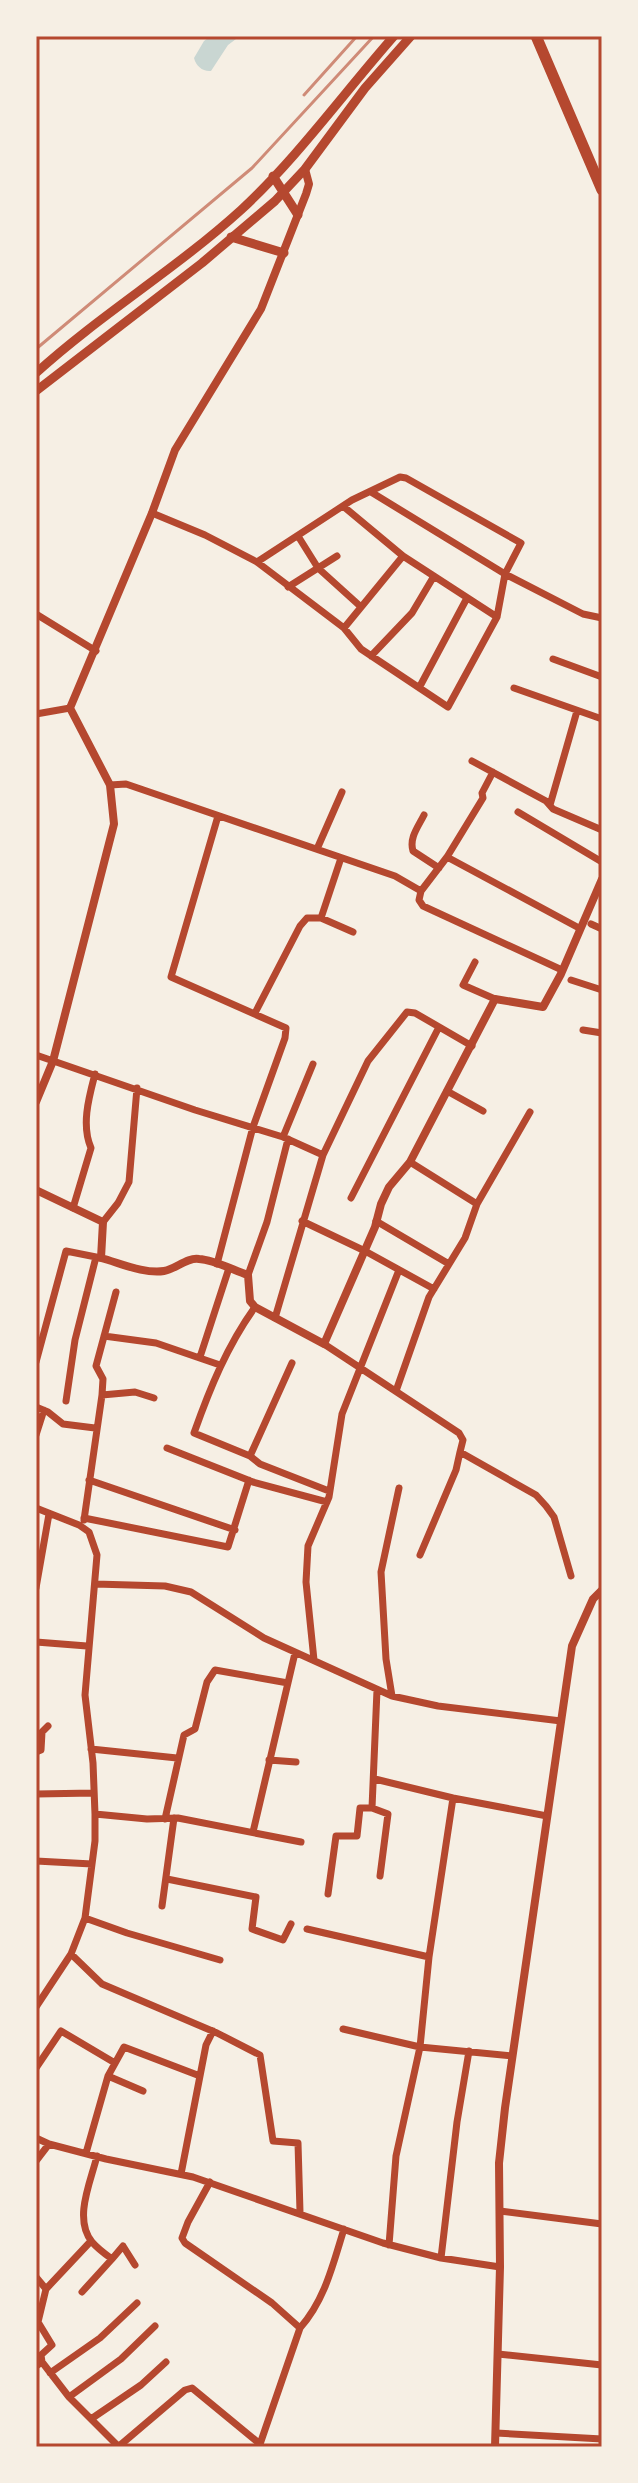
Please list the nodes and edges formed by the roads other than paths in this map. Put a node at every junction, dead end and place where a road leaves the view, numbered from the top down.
1 (394, 36) edge
2 (411, 36) edge
3 (539, 40) edge
4 (337, 102) junction
5 (347, 111) junction
6 (305, 169) junction
7 (273, 176) junction
8 (602, 190) edge
9 (283, 192) junction
10 (298, 215) junction
11 (231, 237) junction
12 (284, 253) junction
13 (36, 373) edge
14 (36, 391) edge
15 (371, 492) junction
16 (343, 506) junction
17 (152, 513) junction
18 (298, 536) junction
19 (337, 556) dead end
20 (403, 556) junction
21 (257, 562) junction
22 (318, 568) junction
23 (505, 574) junction
24 (434, 576) junction
25 (288, 587) junction
26 (467, 598) junction
27 (360, 606) junction
28 (36, 614) edge
29 (497, 617) junction
30 (602, 618) edge
31 (344, 628) junction
32 (96, 651) junction
33 (371, 656) junction
34 (553, 659) dead end
35 (602, 677) edge
36 (419, 688) junction
37 (514, 688) dead end
38 (70, 708) junction
39 (577, 711) junction
40 (36, 714) edge
41 (602, 719) edge
42 (472, 761) dead end
43 (493, 772) junction
44 (110, 785) junction
45 (342, 792) dead end
46 (550, 805) junction
47 (518, 812) dead end
48 (424, 815) dead end
49 (218, 816) junction
50 (602, 830) edge
51 (317, 849) junction
52 (447, 857) junction
53 (341, 858) junction
54 (602, 862) edge
55 (439, 868) junction
56 (602, 879) edge
57 (421, 891) junction
58 (321, 918) junction
59 (591, 924) dead end
60 (579, 928) junction
61 (602, 929) edge
62 (353, 932) dead end
63 (475, 962) dead end
64 (562, 970) junction
65 (571, 980) dead end
66 (602, 990) edge
67 (495, 999) junction
68 (255, 1013) junction
69 (439, 1027) junction
70 (585, 1033) dead end
71 (602, 1035) edge
72 (472, 1046) junction
73 (36, 1055) edge
74 (53, 1061) junction
75 (313, 1064) dead end
76 (95, 1074) junction
77 (137, 1088) junction
78 (447, 1091) junction
79 (36, 1102) edge
80 (483, 1111) dead end
81 (530, 1112) dead end
82 (253, 1127) junction
83 (285, 1138) junction
84 (323, 1155) junction
85 (410, 1162) junction
86 (36, 1190) edge
87 (351, 1198) dead end
88 (477, 1204) junction
89 (73, 1208) junction
90 (302, 1221) junction
91 (376, 1221) junction
92 (103, 1222) junction
93 (365, 1251) junction
94 (98, 1258) junction
95 (217, 1264) junction
96 (449, 1264) junction
97 (229, 1268) junction
98 (399, 1270) junction
99 (248, 1275) junction
100 (434, 1289) junction
101 (116, 1292) dead end
102 (255, 1307) junction
103 (275, 1318) junction
104 (104, 1336) junction
105 (324, 1344) junction
106 (200, 1357) junction
107 (36, 1362) edge
108 (292, 1363) dead end
109 (220, 1365) junction
110 (361, 1368) junction
111 (396, 1391) junction
112 (102, 1395) junction
113 (154, 1398) dead end
114 (66, 1401) dead end
115 (40, 1409) edge
116 (95, 1428) junction
117 (36, 1435) edge
118 (167, 1448) dead end
119 (460, 1452) junction
120 (250, 1456) junction
121 (89, 1480) junction
122 (249, 1480) junction
123 (399, 1488) dead end
124 (329, 1491) junction
125 (327, 1502) junction
126 (36, 1508) edge
127 (49, 1514) junction
128 (84, 1518) junction
129 (83, 1528) junction
130 (235, 1530) junction
131 (420, 1555) dead end
132 (571, 1576) dead end
133 (95, 1584) junction
134 (36, 1588) edge
135 (602, 1590) edge
136 (36, 1642) edge
137 (87, 1646) junction
138 (295, 1653) junction
139 (314, 1660) junction
140 (288, 1683) junction
141 (377, 1690) junction
142 (392, 1696) junction
143 (561, 1721) junction
144 (48, 1726) dead end
145 (91, 1749) junction
146 (36, 1752) edge
147 (177, 1758) junction
148 (269, 1760) junction
149 (296, 1762) dead end
150 (375, 1779) junction
151 (94, 1793) junction
152 (36, 1794) edge
153 (453, 1798) junction
154 (372, 1808) junction
155 (95, 1814) junction
156 (547, 1816) junction
157 (174, 1818) junction
158 (165, 1819) junction
159 (253, 1832) junction
160 (301, 1842) dead end
161 (36, 1861) edge
162 (92, 1864) junction
163 (380, 1876) dead end
164 (167, 1879) junction
165 (328, 1894) dead end
166 (162, 1906) dead end
167 (85, 1918) junction
168 (291, 1924) dead end
169 (307, 1929) dead end
170 (71, 1954) junction
171 (429, 1957) junction
172 (220, 1960) dead end
173 (36, 2007) edge
174 (343, 2029) dead end
175 (213, 2031) junction
176 (420, 2047) junction
177 (469, 2051) junction
178 (512, 2056) junction
179 (115, 2063) junction
180 (36, 2068) edge
181 (108, 2076) junction
182 (200, 2076) junction
183 (143, 2091) dead end
184 (36, 2138) edge
185 (49, 2144) junction
186 (86, 2153) junction
187 (97, 2156) junction
188 (36, 2161) edge
189 (181, 2174) junction
190 (210, 2182) junction
191 (500, 2211) junction
192 (300, 2212) junction
193 (602, 2224) edge
194 (344, 2229) junction
195 (91, 2241) junction
196 (389, 2245) junction
197 (441, 2258) junction
198 (112, 2259) junction
199 (135, 2265) dead end
200 (500, 2267) junction
201 (36, 2277) edge
202 (46, 2289) junction
203 (82, 2292) dead end
204 (137, 2303) dead end
205 (37, 2323) edge
206 (155, 2326) dead end
207 (300, 2328) junction
208 (36, 2346) edge
209 (498, 2354) junction
210 (40, 2361) edge
211 (166, 2362) dead end
212 (602, 2365) edge
213 (50, 2373) junction
214 (69, 2397) junction
215 (91, 2419) junction
216 (496, 2433) junction
217 (602, 2439) edge
218 (260, 2446) edge
219 (118, 2447) edge
220 (495, 2447) edge

1 - 4 main road
2 - 5 main road
3 - 8 main road
4 - 5 main road
4 - 7 main road
5 - 6 main road
6 - 9 main road
6 - 10 street
7 - 9 main road
7 - 13 main road
9 - 10 main road
9 - 11 main road
10 - 12 street
11 - 12 main road
11 - 14 main road
12 - 17 street
15 - 16 street
15 - 23 street
15 - 23 street
16 - 18 street
16 - 20 street
17 - 21 street
17 - 32 street
18 - 21 street
18 - 22 street
19 - 22 street
20 - 24 street
20 - 27 street
21 - 25 street
22 - 25 street
22 - 27 street
23 - 29 street
23 - 30 street
24 - 26 street
24 - 33 street
25 - 31 street
26 - 29 street
26 - 36 street
27 - 31 street
28 - 32 street
29 - 36 street
31 - 33 street
32 - 38 street
33 - 36 street
34 - 35 street
37 - 39 street
38 - 40 street
38 - 44 street
39 - 41 street
39 - 46 street
42 - 43 street
43 - 46 street
43 - 52 street
44 - 49 street
44 - 74 street
45 - 51 street
46 - 50 street
47 - 54 street
48 - 55 street
49 - 51 street
49 - 68 street
51 - 53 street
52 - 55 street
52 - 60 street
53 - 57 street
53 - 58 street
55 - 57 street
56 - 60 street
57 - 64 street
58 - 62 street
58 - 68 street
59 - 61 street
60 - 64 street
63 - 67 street
64 - 67 street
65 - 66 street
67 - 72 street
68 - 82 street
69 - 72 street
69 - 84 street
69 - 87 street
70 - 71 street
72 - 78 street
73 - 74 street
74 - 76 street
74 - 79 street
75 - 83 street
76 - 77 street
76 - 89 street
77 - 82 street
77 - 92 street
78 - 80 street
78 - 85 street
81 - 88 street
82 - 83 street
82 - 95 street
83 - 84 street
83 - 99 street
84 - 90 street
85 - 88 street
85 - 91 street
86 - 89 street
88 - 96 street
89 - 92 street
90 - 93 street
90 - 103 street
91 - 93 street
91 - 96 street
92 - 94 street
93 - 98 street
93 - 105 street
94 - 95 street
94 - 107 street
94 - 114 street
95 - 97 street
96 - 100 street
97 - 99 street
97 - 106 street
98 - 100 street
98 - 110 street
99 - 102 street
100 - 111 street
101 - 104 street
102 - 103 street
102 - 109 street
103 - 105 street
104 - 106 street
104 - 112 street
105 - 110 street
106 - 109 street
108 - 120 street
109 - 120 street
110 - 111 street
110 - 124 street
111 - 119 street
112 - 113 street
112 - 116 street
115 - 116 street
115 - 117 street
116 - 121 street
118 - 122 street
119 - 131 street
119 - 132 street
120 - 124 street
121 - 128 street
121 - 130 street
122 - 125 street
122 - 130 street
123 - 142 street
124 - 125 street
125 - 139 street
126 - 127 street
127 - 129 street
127 - 134 street
128 - 129 street
128 - 130 street
129 - 133 street
133 - 137 street
133 - 138 street
135 - 143 street
136 - 137 street
137 - 145 street
138 - 139 street
138 - 140 street
139 - 141 street
140 - 147 street
140 - 148 street
141 - 142 street
141 - 150 street
142 - 143 street
143 - 156 street
144 - 146 street
145 - 147 street
145 - 151 street
147 - 158 street
148 - 149 street
148 - 159 street
150 - 153 street
150 - 154 street
151 - 152 street
151 - 155 street
153 - 156 street
153 - 171 street
154 - 163 street
154 - 165 street
155 - 158 street
155 - 162 street
156 - 178 street
157 - 158 street
157 - 159 street
157 - 164 street
159 - 160 street
161 - 162 street
162 - 167 street
164 - 166 street
164 - 168 street
167 - 170 street
167 - 172 street
169 - 171 street
170 - 173 street
170 - 175 street
171 - 176 street
174 - 176 street
175 - 182 street
175 - 192 street
176 - 177 street
176 - 196 street
177 - 178 street
177 - 197 street
178 - 191 street
179 - 180 street
179 - 181 street
179 - 182 street
181 - 183 street
181 - 186 street
182 - 189 street
184 - 185 street
185 - 186 street
185 - 188 street
186 - 187 street
187 - 189 street
187 - 195 street
189 - 190 street
190 - 192 street
190 - 207 street
191 - 193 street
191 - 200 street
192 - 194 street
194 - 196 street
194 - 207 street
195 - 198 street
195 - 202 street
196 - 197 street
197 - 200 street
198 - 199 street
198 - 203 street
200 - 209 street
201 - 202 street
202 - 205 street
204 - 213 street
205 - 210 street
206 - 214 street
207 - 218 street
208 - 210 street
209 - 212 street
209 - 216 street
210 - 213 street
211 - 215 street
213 - 214 street
214 - 215 street
215 - 219 street
216 - 217 street
216 - 220 street
218 - 219 street

